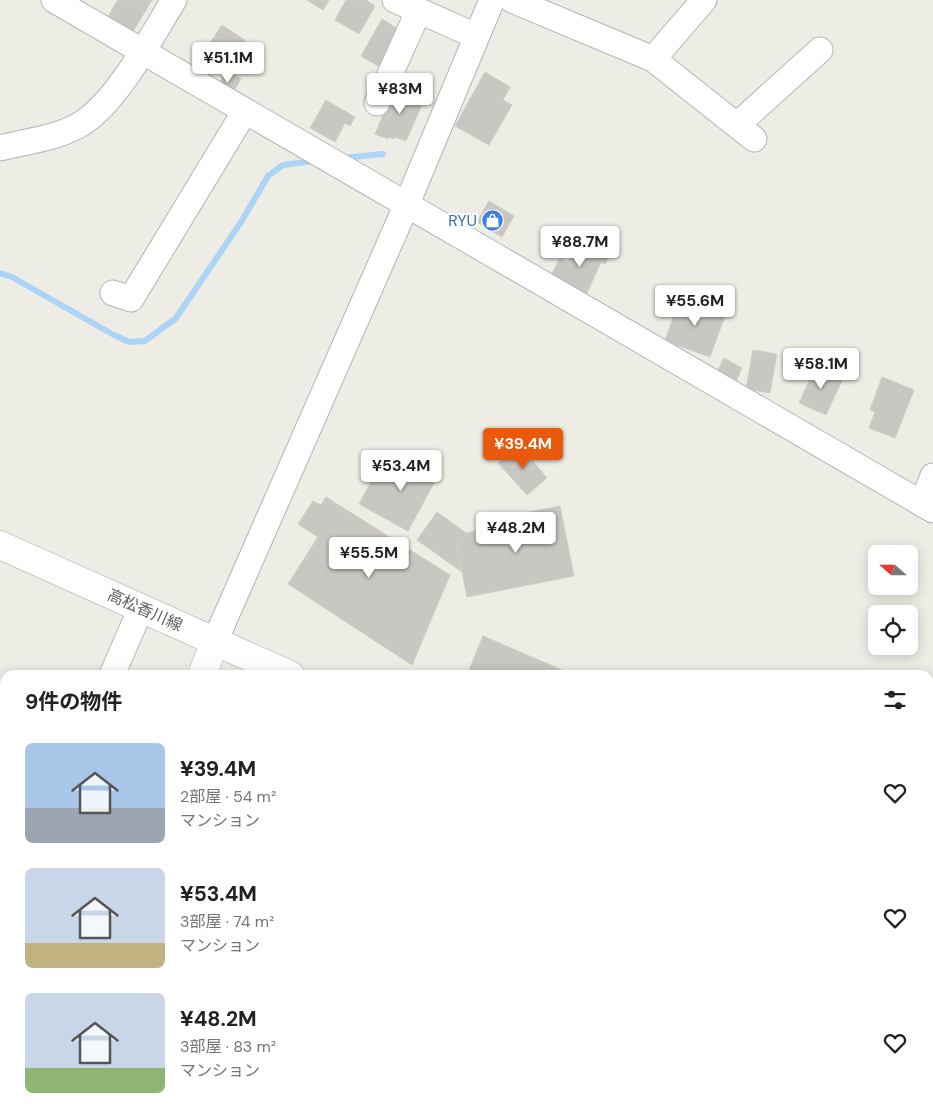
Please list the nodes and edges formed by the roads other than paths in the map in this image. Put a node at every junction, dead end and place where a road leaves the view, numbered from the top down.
1 (54, 0) edge
2 (174, 0) edge
3 (395, 0) edge
4 (492, 0) edge
5 (512, 0) edge
6 (704, 0) edge
7 (419, 10) junction
8 (476, 36) junction
9 (820, 50) dead end
10 (142, 51) junction
11 (653, 59) junction
12 (377, 104) dead end
13 (245, 111) junction
14 (0, 148) edge
15 (406, 206) junction
16 (113, 293) dead end
17 (933, 476) edge
18 (927, 507) edge
19 (0, 545) edge
20 (141, 608) junction
21 (215, 641) junction
22 (114, 670) edge
23 (204, 670) edge
24 (279, 670) edge

1 - 10 street
2 - 10 street
3 - 7 street
4 - 8 street
5 - 11 street
6 - 11 street
7 - 8 street
7 - 12 street
8 - 15 street
9 - 11 street
10 - 13 street
10 - 14 street
13 - 15 street
13 - 16 street
15 - 18 street
15 - 21 street
17 - 18 street
19 - 20 main road, 高松香川線
20 - 21 main road, 高松香川線
20 - 22 street
21 - 23 main road
21 - 24 main road, 高松香川線

